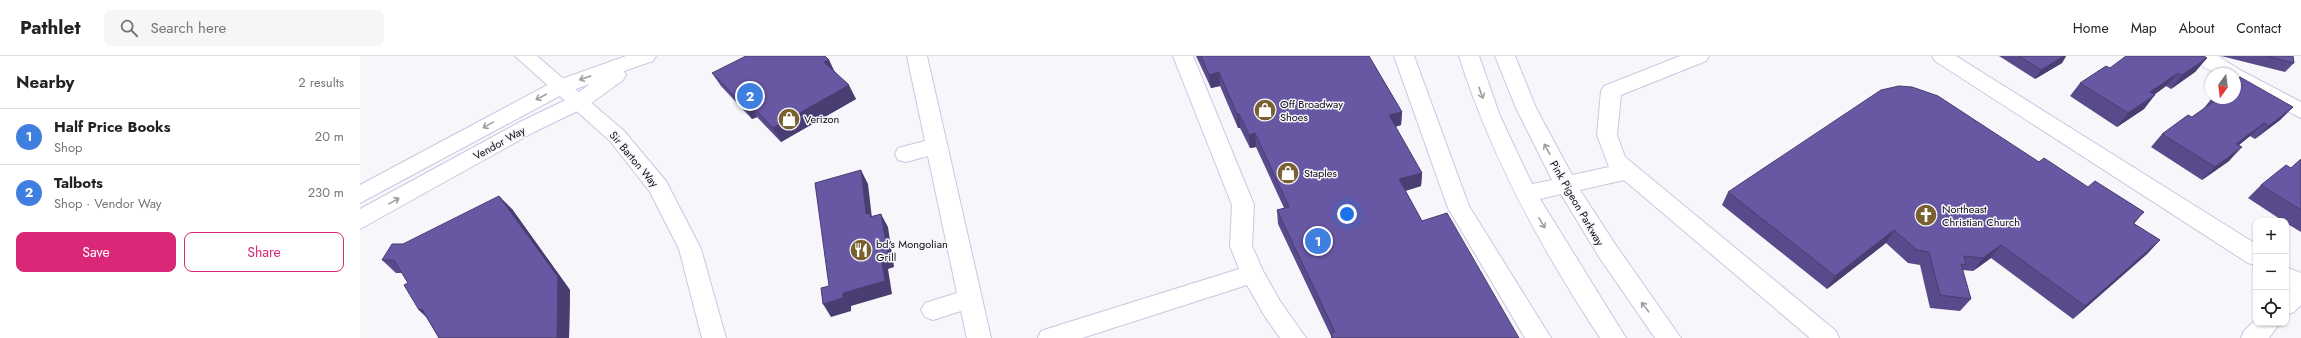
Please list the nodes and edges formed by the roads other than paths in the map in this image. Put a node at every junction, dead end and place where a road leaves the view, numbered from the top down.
1 (524, 56) edge
2 (916, 56) edge
3 (1183, 56) edge
4 (1404, 56) edge
5 (1469, 56) edge
6 (1505, 56) edge
7 (1699, 56) edge
8 (1942, 56) edge
9 (2203, 56) edge
10 (640, 59) edge
11 (2222, 68) edge
12 (2241, 79) edge
13 (560, 87) junction
14 (579, 102) junction
15 (2301, 111) edge
16 (936, 146) junction
17 (906, 154) dead end
18 (1628, 171) junction
19 (1566, 186) junction
20 (1526, 194) junction
21 (360, 195) edge
22 (360, 220) edge
23 (2253, 254) edge
24 (1253, 274) junction
25 (2289, 278) edge
26 (2301, 285) edge
27 (2301, 290) edge
28 (970, 299) junction
29 (2289, 302) edge
30 (933, 310) dead end
31 (2265, 326) edge
32 (712, 335) edge
33 (979, 338) edge
34 (1050, 338) edge
35 (1294, 338) edge
36 (1539, 338) edge
37 (1614, 338) edge
38 (1669, 338) edge
39 (1827, 338) edge
40 (2253, 338) edge

1 - 13 street, Sir Barton Way
2 - 16 street
3 - 24 street
4 - 36 street
5 -> 20 street
19 -> 6 street, Pink Pigeon Parkway
7 - 18 street
8 - 23 street
9 - 11 street
10 -> 13 street, Vendor Way
10 - 14 street, Vendor Way
12 - 15 street
13 - 14 street, Sir Barton Way
13 -> 21 street, Vendor Way
22 -> 14 street, Vendor Way
14 - 32 street, Sir Barton Way
16 - 17 street
16 - 28 street
18 - 19 street
18 - 39 street
19 - 20 street
38 -> 19 street, Pink Pigeon Parkway
20 -> 37 street
24 - 34 street
24 - 35 street
25 - 26 street
27 - 29 street
28 - 30 street
28 - 33 street
31 - 40 street

